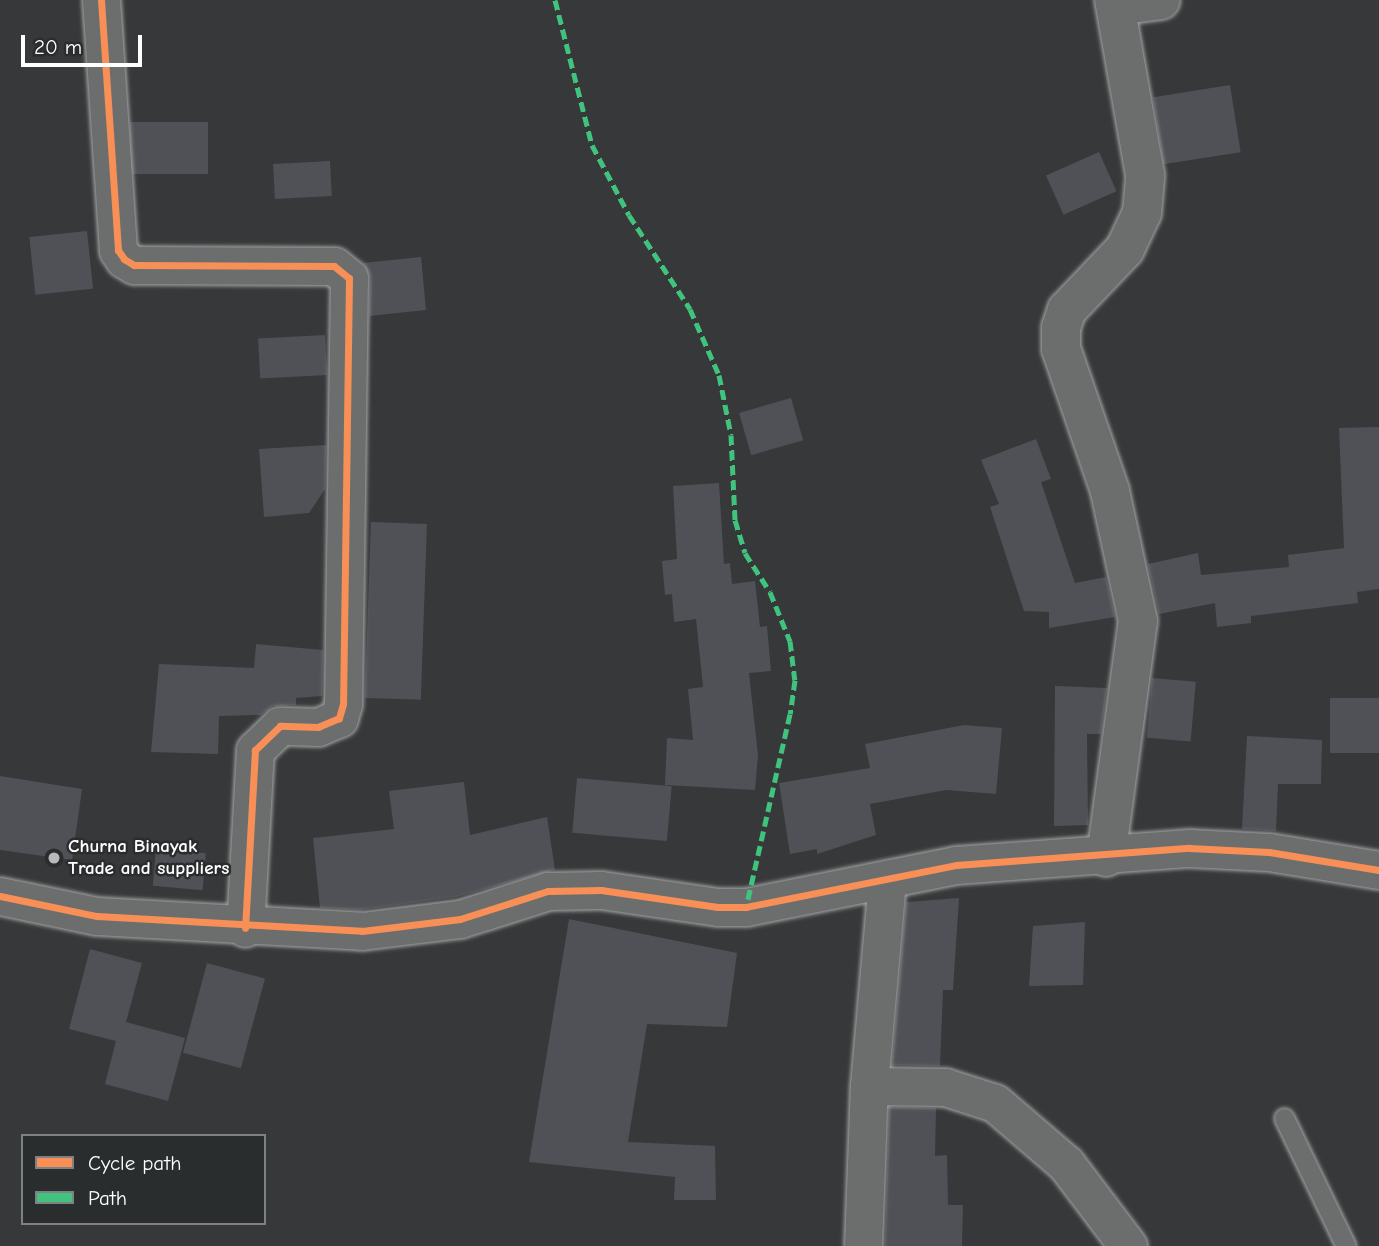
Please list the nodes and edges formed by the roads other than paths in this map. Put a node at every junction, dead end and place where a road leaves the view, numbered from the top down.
1 (101, 0) edge
2 (1161, 0) edge
3 (1115, 3) edge
4 (1107, 857) junction
5 (1379, 870) edge
6 (887, 879) junction
7 (0, 896) edge
8 (245, 928) junction
9 (869, 1086) junction
10 (1284, 1118) dead end
11 (863, 1246) edge
12 (1128, 1246) edge
13 (1346, 1246) edge

1 - 8 street
2 - 3 street
3 - 4 street
4 - 5 street
4 - 6 street
6 - 8 street
6 - 9 street
7 - 8 street
9 - 11 street
9 - 12 street
10 - 13 lane

